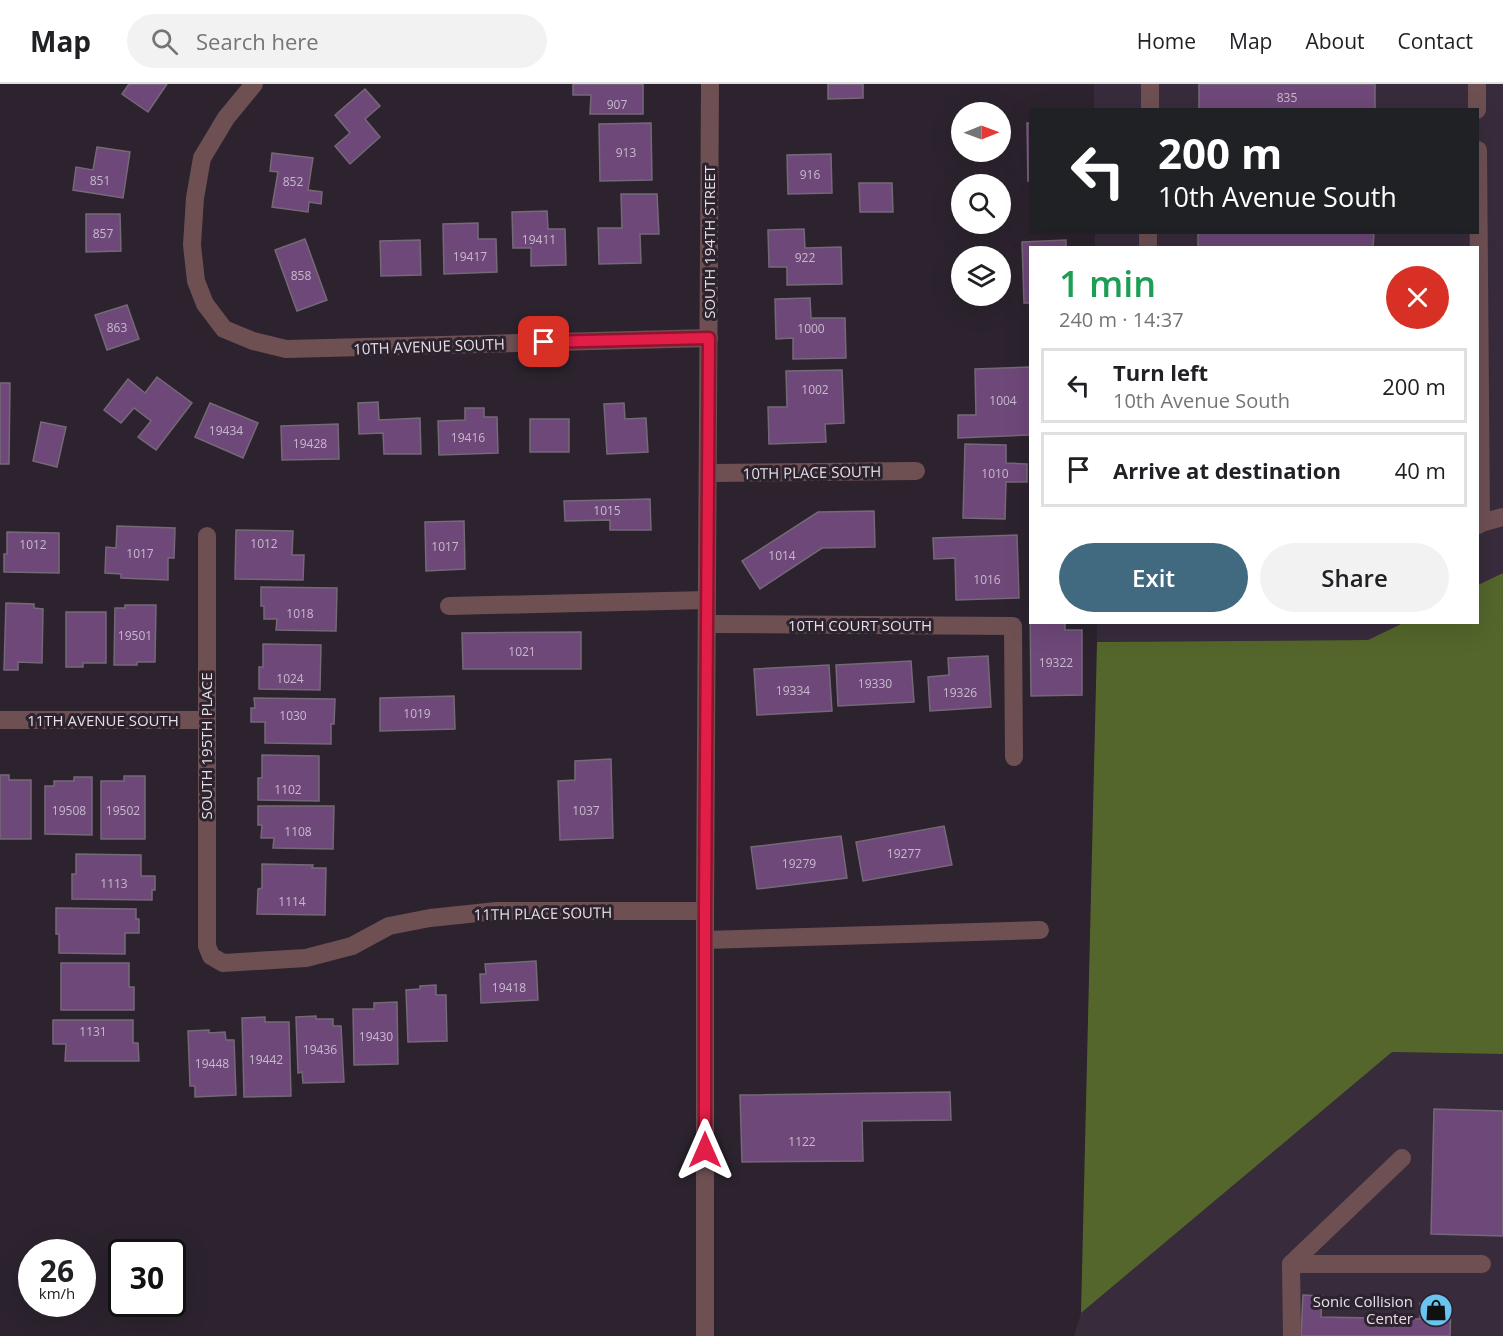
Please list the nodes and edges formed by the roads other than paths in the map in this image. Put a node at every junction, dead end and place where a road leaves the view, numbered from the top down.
1 (254, 84) edge
2 (710, 84) edge
3 (1150, 84) edge
4 (1477, 84) edge
5 (1150, 108) edge
6 (1477, 108) edge
7 (709, 338) junction
8 (916, 471) dead end
9 (708, 473) junction
10 (1503, 517) edge
11 (1479, 524) edge
12 (207, 536) dead end
13 (707, 600) junction
14 (450, 606) dead end
15 (707, 624) junction
16 (0, 720) edge
17 (206, 720) junction
18 (1014, 757) dead end
19 (705, 911) junction
20 (1040, 930) dead end
21 (705, 940) junction
22 (212, 956) joint
23 (1402, 1158) dead end
24 (1291, 1264) junction
25 (1482, 1264) dead end
26 (705, 1336) edge
27 (1292, 1336) edge

1 - 7 street, 10TH AVENUE SOUTH
2 - 7 street, SOUTH 194TH STREET
3 - 5 street
4 - 6 street
7 - 9 street, SOUTH 194TH STREET
8 - 9 street, 10TH PLACE SOUTH
9 - 13 street, SOUTH 194TH STREET
10 - 11 street
12 - 17 street, SOUTH 195TH PLACE
13 - 14 street
13 - 15 street, SOUTH 194TH STREET
15 - 18 street, 10TH COURT SOUTH
15 - 19 street, SOUTH 194TH STREET
16 - 17 street, 11TH AVENUE SOUTH
17 - 22 street, SOUTH 195TH PLACE
19 - 21 street, SOUTH 194TH STREET
19 - 22 street, 11TH PLACE SOUTH
20 - 21 street
21 - 26 street, SOUTH 194TH STREET
23 - 24 street
24 - 25 street
24 - 27 street

